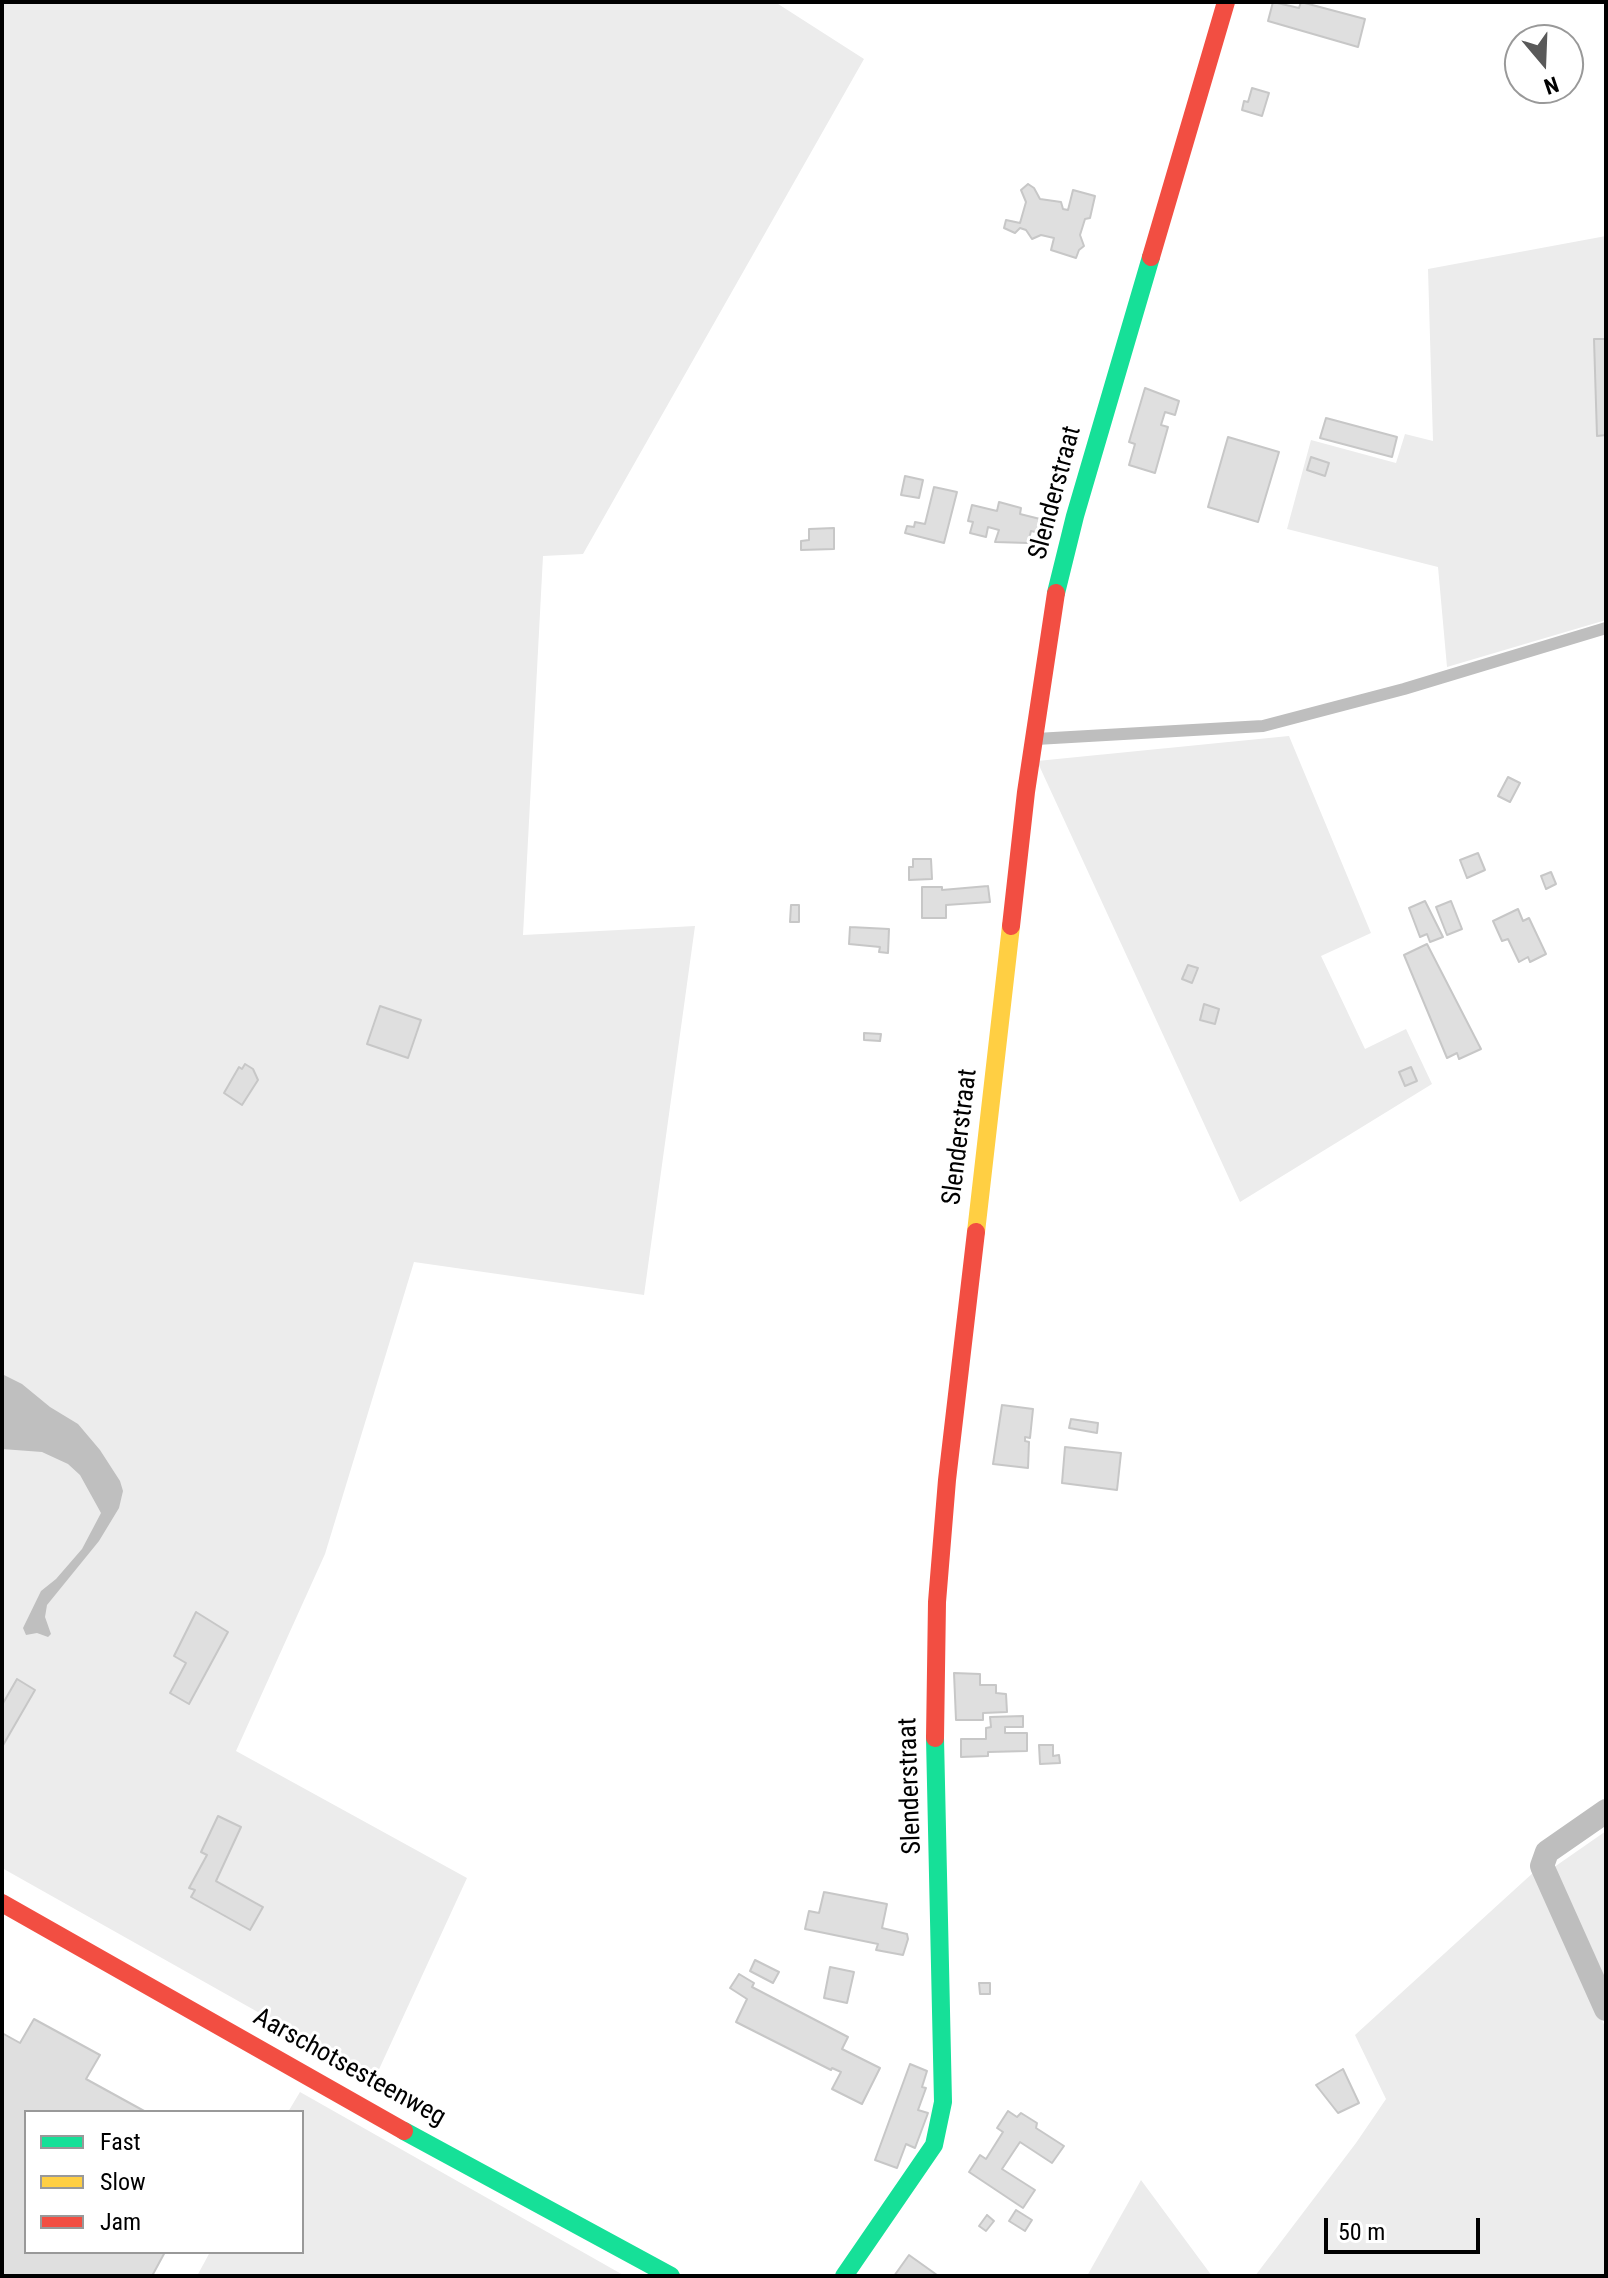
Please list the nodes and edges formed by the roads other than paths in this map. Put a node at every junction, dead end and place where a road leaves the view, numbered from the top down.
1 (1226, 2) edge
2 (1606, 628) edge
3 (1033, 739) junction
4 (1606, 1811) edge
5 (2, 1903) edge
6 (1606, 2009) edge
7 (671, 2276) edge
8 (844, 2276) edge

1 - 3 street, Slenderstraat
2 - 3 lane
3 - 8 street, Slenderstraat
4 - 6 street
5 - 7 street, Aarschotsesteenweg

